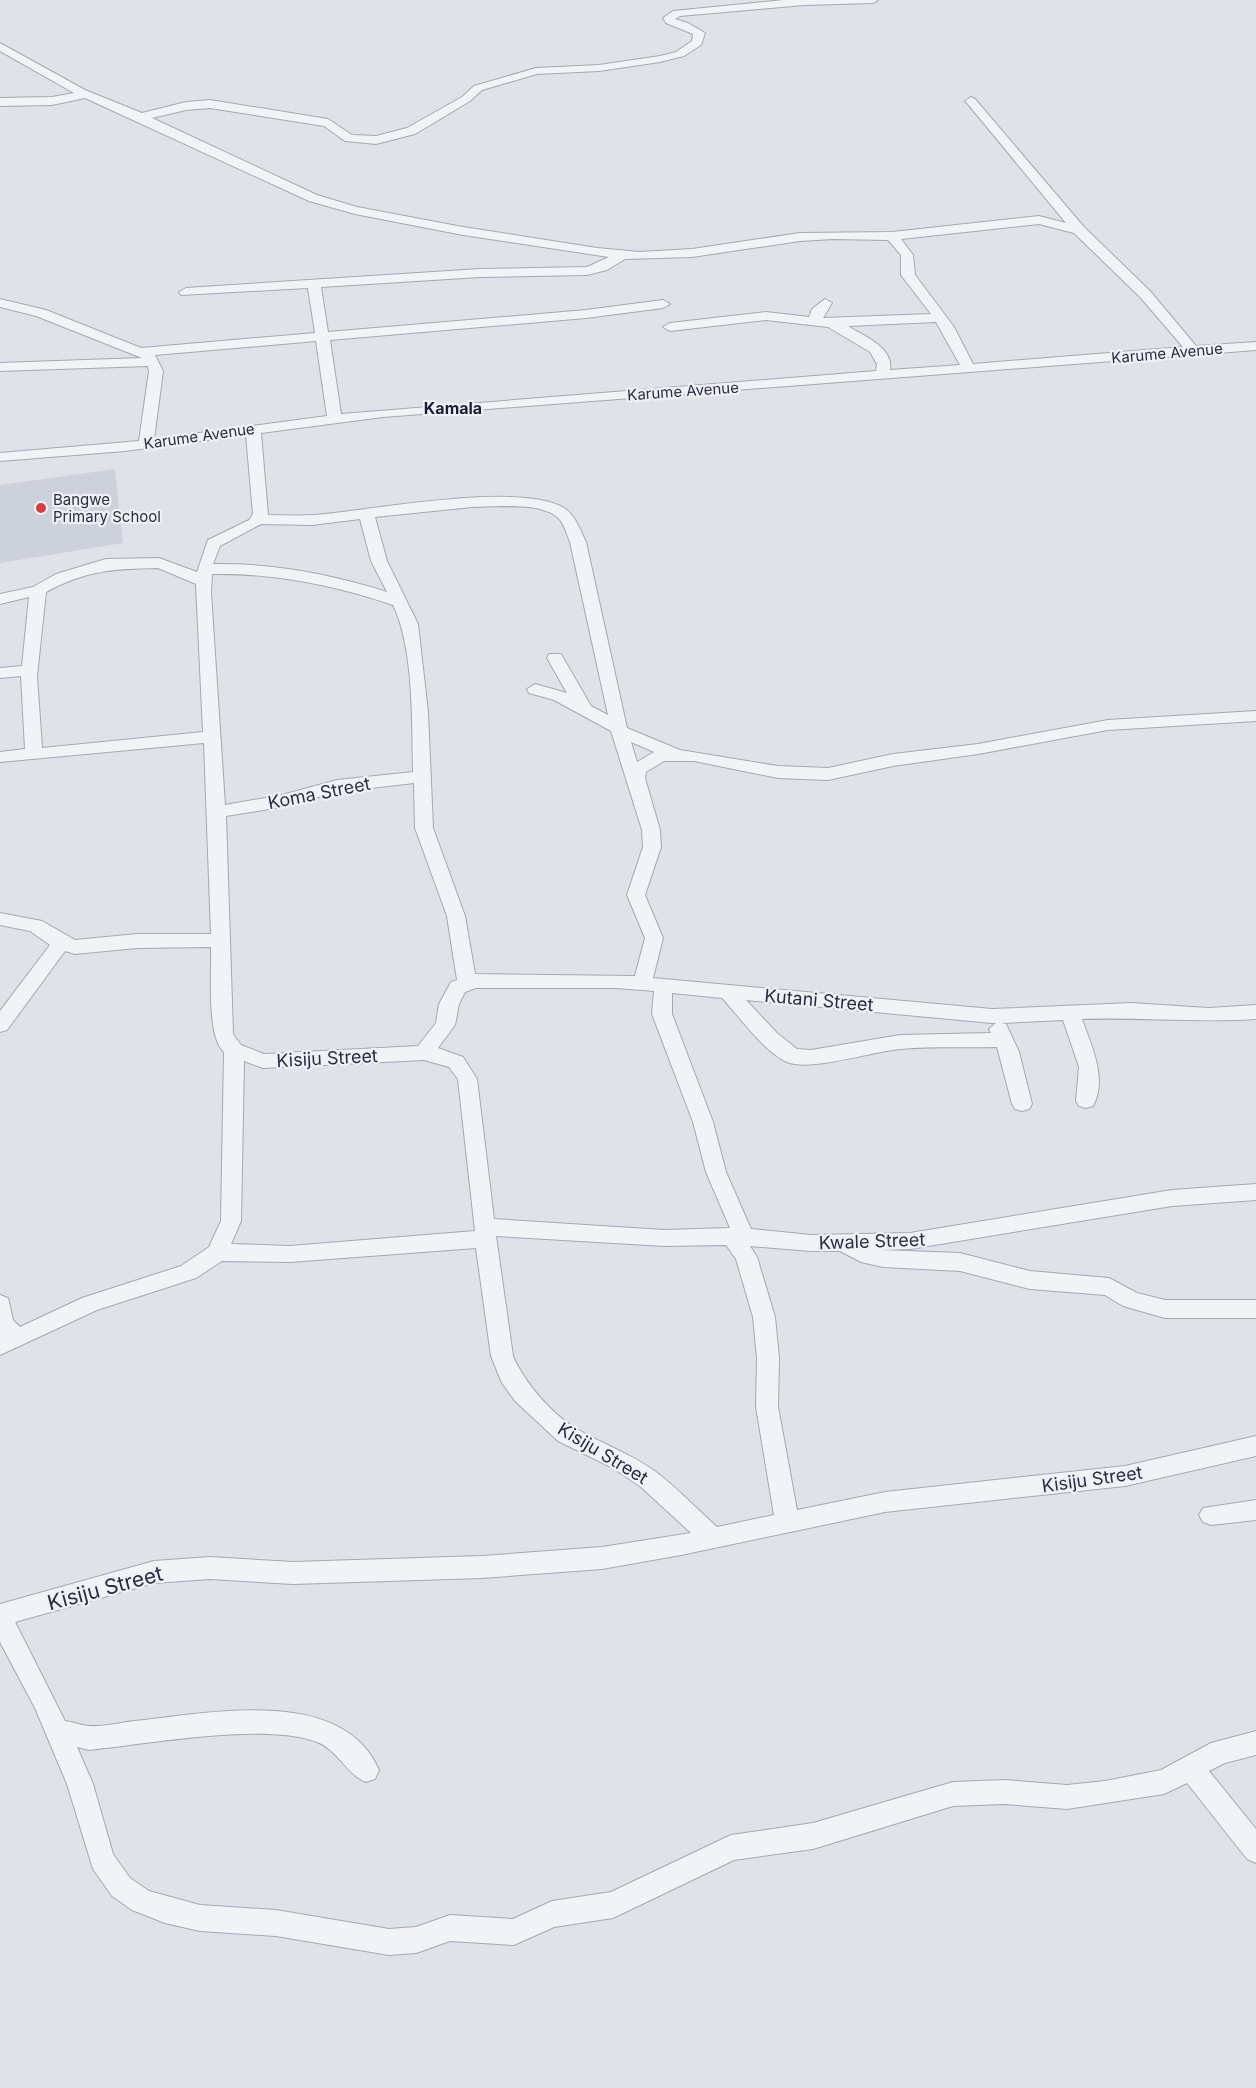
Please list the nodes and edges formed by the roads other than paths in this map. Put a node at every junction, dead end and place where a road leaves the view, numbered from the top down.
1 (787, 0) edge
2 (873, 0) edge
3 (801, 2) junction
4 (0, 46) edge
5 (85, 94) junction
6 (971, 101) dead end
7 (0, 102) edge
8 (141, 117) junction
9 (1079, 230) junction
10 (892, 236) junction
11 (623, 254) junction
12 (314, 283) junction
13 (186, 292) dead end
14 (0, 303) edge
15 (825, 303) dead end
16 (663, 304) dead end
17 (940, 318) junction
18 (815, 322) junction
19 (832, 323) junction
20 (670, 327) dead end
21 (322, 337) junction
22 (1256, 346) edge
23 (1193, 351) junction
24 (140, 352) junction
25 (154, 362) junction
26 (0, 367) edge
27 (969, 369) junction
28 (882, 376) junction
29 (335, 419) junction
30 (253, 429) junction
31 (146, 443) junction
32 (0, 457) edge
33 (366, 514) junction
34 (260, 519) junction
35 (204, 575) junction
36 (38, 590) junction
37 (0, 599) edge
38 (400, 602) junction
39 (555, 658) dead end
40 (29, 670) junction
41 (0, 673) edge
42 (535, 689) dead end
43 (584, 708) junction
44 (1256, 716) edge
45 (619, 729) junction
46 (212, 737) junction
47 (34, 755) junction
48 (676, 755) junction
49 (0, 757) edge
50 (422, 777) junction
51 (637, 783) junction
52 (217, 812) junction
53 (0, 919) edge
54 (219, 940) junction
55 (61, 943) junction
56 (467, 983) junction
57 (642, 984) junction
58 (665, 986) junction
59 (727, 991) junction
60 (1256, 1012) edge
61 (1070, 1013) junction
62 (992, 1016) junction
63 (0, 1025) edge
64 (1005, 1040) junction
65 (234, 1050) junction
66 (424, 1053) junction
67 (1086, 1101) dead end
68 (1022, 1104) dead end
69 (1256, 1192) edge
70 (485, 1233) junction
71 (738, 1236) junction
72 (843, 1242) junction
73 (217, 1252) junction
74 (1256, 1310) edge
75 (4, 1328) edge
76 (1256, 1446) edge
77 (1256, 1510) edge
78 (1211, 1515) dead end
79 (787, 1521) junction
80 (713, 1538) junction
81 (0, 1617) edge
82 (8, 1655) edge
83 (57, 1731) junction
84 (1256, 1743) edge
85 (1191, 1769) junction
86 (366, 1770) dead end
87 (1256, 1850) edge

1 - 3 street
2 - 3 street
3 - 8 street
4 - 5 street
5 - 7 street
5 - 8 street
6 - 9 street
8 - 11 street
9 - 10 street
9 - 23 street
10 - 11 street
10 - 17 street
11 - 12 street
12 - 13 street
12 - 21 street
14 - 24 street
15 - 18 street
16 - 21 street
17 - 19 street
17 - 27 street
18 - 19 street
18 - 20 street
19 - 28 street
21 - 24 street
21 - 29 street
22 - 23 street, Karume Avenue
23 - 27 street, Karume Avenue
24 - 25 street
25 - 26 street
25 - 31 street
27 - 28 street, Karume Avenue
28 - 29 street, Karume Avenue
29 - 30 street, Karume Avenue
30 - 31 street, Karume Avenue
30 - 34 street
31 - 32 street, Karume Avenue
33 - 34 street
33 - 38 street
33 - 45 street
34 - 35 street
35 - 36 street
35 - 38 street
35 - 46 street
36 - 37 street
36 - 40 street
38 - 50 street
39 - 43 street
40 - 41 street
40 - 47 street
42 - 43 street
43 - 45 street
44 - 48 street
45 - 48 street
45 - 51 street
46 - 47 street
46 - 52 street
47 - 49 street
48 - 51 street
50 - 52 street, Koma Street
50 - 56 street
51 - 57 street
52 - 54 street
53 - 55 street
54 - 55 street
54 - 65 street
55 - 63 street
56 - 57 street, Kutani Street
56 - 66 street
57 - 58 street, Kutani Street
58 - 59 street, Kutani Street
58 - 71 street
59 - 62 street, Kutani Street
59 - 64 street
60 - 61 street, Kutani Street
61 - 62 street, Kutani Street
61 - 67 street
62 - 64 street
64 - 68 street
65 - 66 street, Kisiju Street
65 - 73 street
66 - 70 street, Kisiju Street
69 - 72 street, Kwale Street
70 - 71 street, Kwale Street
70 - 73 street, Kwale Street
70 - 80 street, Kisiju Street
71 - 72 street, Kwale Street
71 - 79 street
72 - 74 street
73 - 75 street
76 - 79 street, Kisiju Street
77 - 78 street
79 - 80 street, Kisiju Street
80 - 81 street, Kisiju Street
81 - 82 street
82 - 83 street
83 - 85 street
83 - 86 street
84 - 85 street
85 - 87 street

